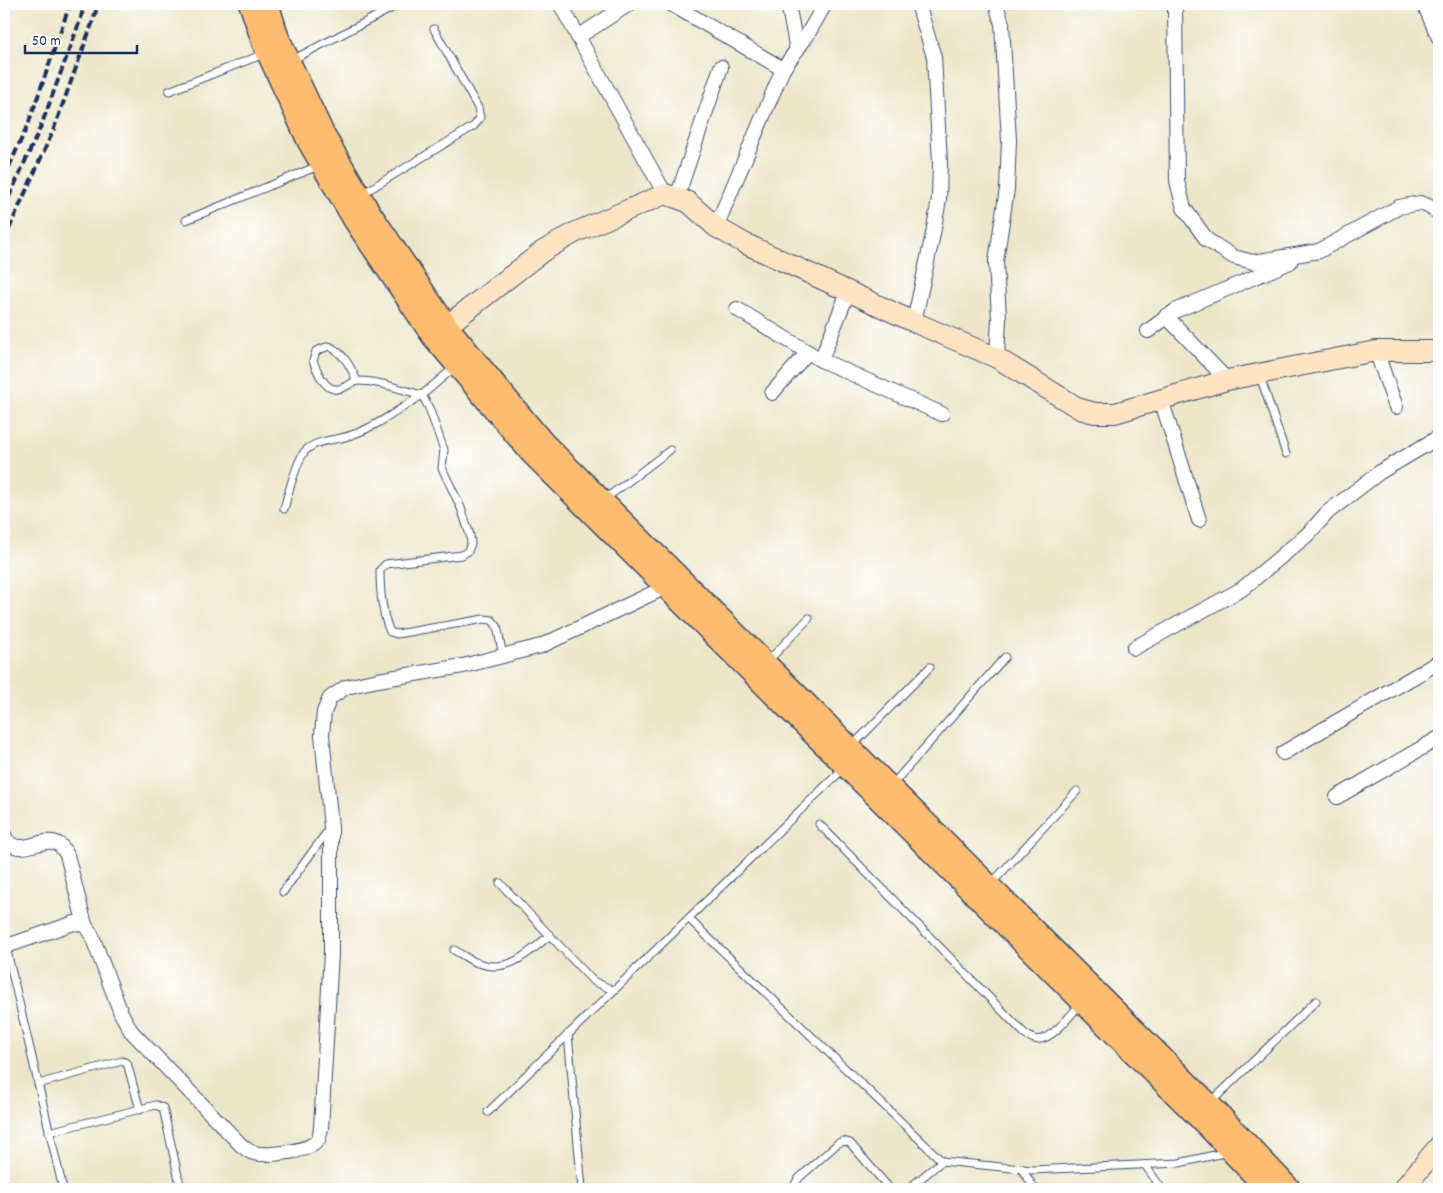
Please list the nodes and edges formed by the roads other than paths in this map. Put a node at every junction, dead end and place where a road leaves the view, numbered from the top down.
1 (250, 4) edge
2 (268, 4) edge
3 (400, 4) edge
4 (560, 4) edge
5 (629, 4) edge
6 (672, 4) edge
7 (788, 4) edge
8 (826, 4) edge
9 (918, 4) edge
10 (996, 4) edge
11 (1175, 4) edge
12 (1424, 4) edge
13 (434, 29) dead end
14 (578, 37) junction
15 (1439, 38) edge
16 (797, 50) junction
17 (267, 53) junction
18 (289, 61) junction
19 (721, 67) dead end
20 (783, 69) junction
21 (168, 91) dead end
22 (321, 164) junction
23 (359, 196) junction
24 (671, 196) junction
25 (1439, 213) edge
26 (186, 220) dead end
27 (716, 227) junction
28 (1319, 251) junction
29 (848, 292) junction
30 (737, 309) dead end
31 (1166, 316) junction
32 (914, 322) junction
33 (1148, 331) dead end
34 (440, 332) junction
35 (1376, 351) junction
36 (1439, 351) edge
37 (808, 352) junction
38 (997, 358) junction
39 (821, 360) junction
40 (457, 365) junction
41 (1259, 374) junction
42 (1228, 380) junction
43 (357, 381) junction
44 (772, 393) dead end
45 (422, 395) junction
46 (1161, 399) junction
47 (1396, 407) dead end
48 (942, 414) dead end
49 (1439, 437) edge
50 (670, 450) dead end
51 (1286, 454) dead end
52 (603, 501) junction
53 (284, 509) dead end
54 (1200, 520) dead end
55 (666, 587) junction
56 (809, 618) dead end
57 (1134, 648) dead end
58 (503, 656) junction
59 (1005, 657) dead end
60 (1439, 662) edge
61 (766, 663) junction
62 (930, 666) dead end
63 (1439, 738) edge
64 (1283, 753) dead end
65 (848, 757) junction
66 (890, 787) junction
67 (1077, 791) dead end
68 (1336, 797) dead end
69 (819, 824) dead end
70 (331, 826) junction
71 (4, 835) edge
72 (500, 883) dead end
73 (989, 886) junction
74 (283, 892) dead end
75 (689, 919) junction
76 (85, 926) junction
77 (550, 935) junction
78 (5, 947) edge
79 (454, 950) dead end
80 (613, 990) junction
81 (1316, 1001) dead end
82 (1082, 1002) junction
83 (568, 1034) junction
84 (38, 1084) junction
85 (1209, 1104) junction
86 (140, 1110) junction
87 (488, 1112) dead end
88 (49, 1132) junction
89 (1439, 1146) edge
90 (1230, 1151) junction
91 (942, 1161) junction
92 (1145, 1165) junction
93 (1021, 1168) junction
94 (62, 1189) edge
95 (181, 1189) edge
96 (582, 1189) edge
97 (795, 1189) edge
98 (890, 1189) edge
99 (908, 1189) edge
100 (1035, 1189) edge
101 (1162, 1189) edge
102 (1267, 1189) edge
103 (1290, 1189) edge
104 (1403, 1189) edge

1 - 17 main road
2 - 18 main road
3 - 18 lane
4 - 14 street
5 - 14 street
6 - 20 street
7 - 16 street
8 - 16 street
9 - 32 street
10 - 38 street
11 - 28 street
12 - 15 street
13 - 23 lane
14 - 24 street
16 - 20 street
17 - 21 lane
17 - 22 main road
18 - 23 main road
19 - 24 street
20 - 27 street
22 - 26 lane
22 - 34 main road
23 - 34 main road
24 - 27 street
24 - 34 street
25 - 28 street
27 - 29 street
28 - 31 street
29 - 32 street
29 - 39 street
30 - 37 street
31 - 33 street
31 - 42 street
32 - 38 street
34 - 40 main road
34 - 52 main road
35 - 36 street
35 - 41 street
35 - 47 street
37 - 39 street
37 - 44 street
38 - 46 street
39 - 48 street
40 - 45 lane
40 - 55 main road
41 - 42 street
41 - 51 lane
42 - 46 street
43 - 43 lane
43 - 45 lane
45 - 53 lane
45 - 58 lane
46 - 54 street
49 - 57 street
50 - 52 lane
52 - 61 main road
55 - 58 street
55 - 65 main road
56 - 61 lane
58 - 70 street
59 - 66 lane
60 - 64 street
61 - 65 main road
62 - 65 lane
63 - 68 street
65 - 66 main road
65 - 75 lane
65 - 82 main road
66 - 73 main road
67 - 73 lane
69 - 82 lane
70 - 74 lane
70 - 76 street
71 - 76 street
72 - 77 lane
73 - 85 main road
75 - 80 lane
75 - 91 lane
76 - 78 street
77 - 79 lane
77 - 80 lane
78 - 84 lane
80 - 83 lane
81 - 85 lane
82 - 90 main road
83 - 87 lane
83 - 96 lane
84 - 86 lane
84 - 88 lane
85 - 103 main road
86 - 88 lane
86 - 95 lane
88 - 94 lane
89 - 104 street
90 - 92 lane
90 - 102 main road
91 - 93 lane
91 - 99 lane
92 - 93 lane
92 - 101 lane
93 - 100 lane
97 - 98 lane

